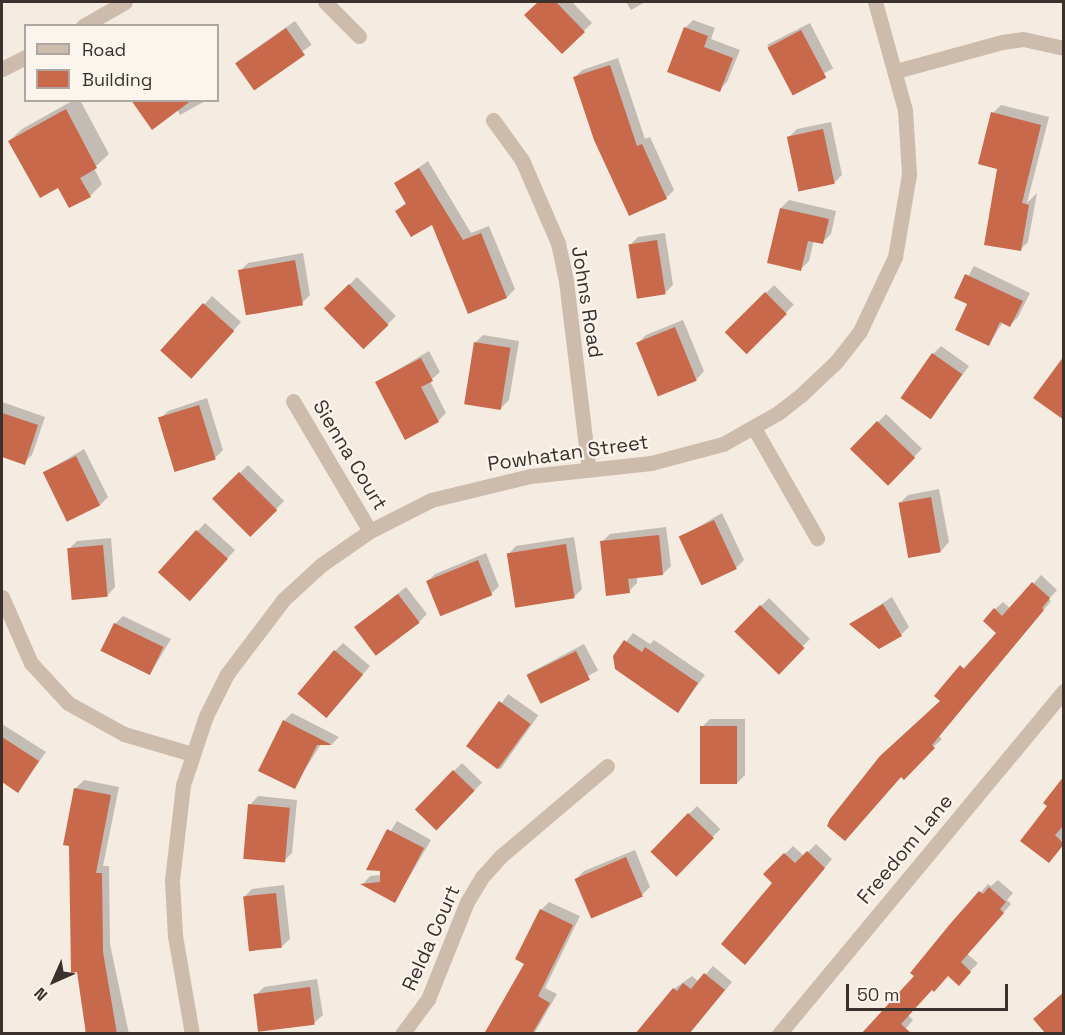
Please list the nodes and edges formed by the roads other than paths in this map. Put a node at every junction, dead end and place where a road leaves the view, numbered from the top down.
1 (125, 2) edge
2 (325, 2) edge
3 (875, 2) edge
4 (86, 24) edge
5 (359, 36) dead end
6 (1064, 48) edge
7 (24, 58) edge
8 (2, 69) edge
9 (896, 71) junction
10 (493, 120) dead end
11 (293, 401) dead end
12 (754, 428) junction
13 (589, 470) junction
14 (370, 531) junction
15 (817, 538) dead end
16 (2, 597) edge
17 (1064, 691) edge
18 (192, 753) junction
19 (607, 766) dead end
20 (192, 1034) edge
21 (402, 1034) edge
22 (779, 1034) edge

1 - 4 street
2 - 5 street
3 - 9 street, Powhatan Street
6 - 9 street
7 - 8 street
9 - 12 street, Powhatan Street
10 - 13 street, Johns Road
11 - 14 street, Sienna Court
12 - 13 street, Powhatan Street
12 - 15 street
13 - 14 street, Powhatan Street
14 - 18 street, Powhatan Street
16 - 18 street
17 - 22 street, Freedom Lane
18 - 20 street, Powhatan Street
19 - 21 street, Relda Court

